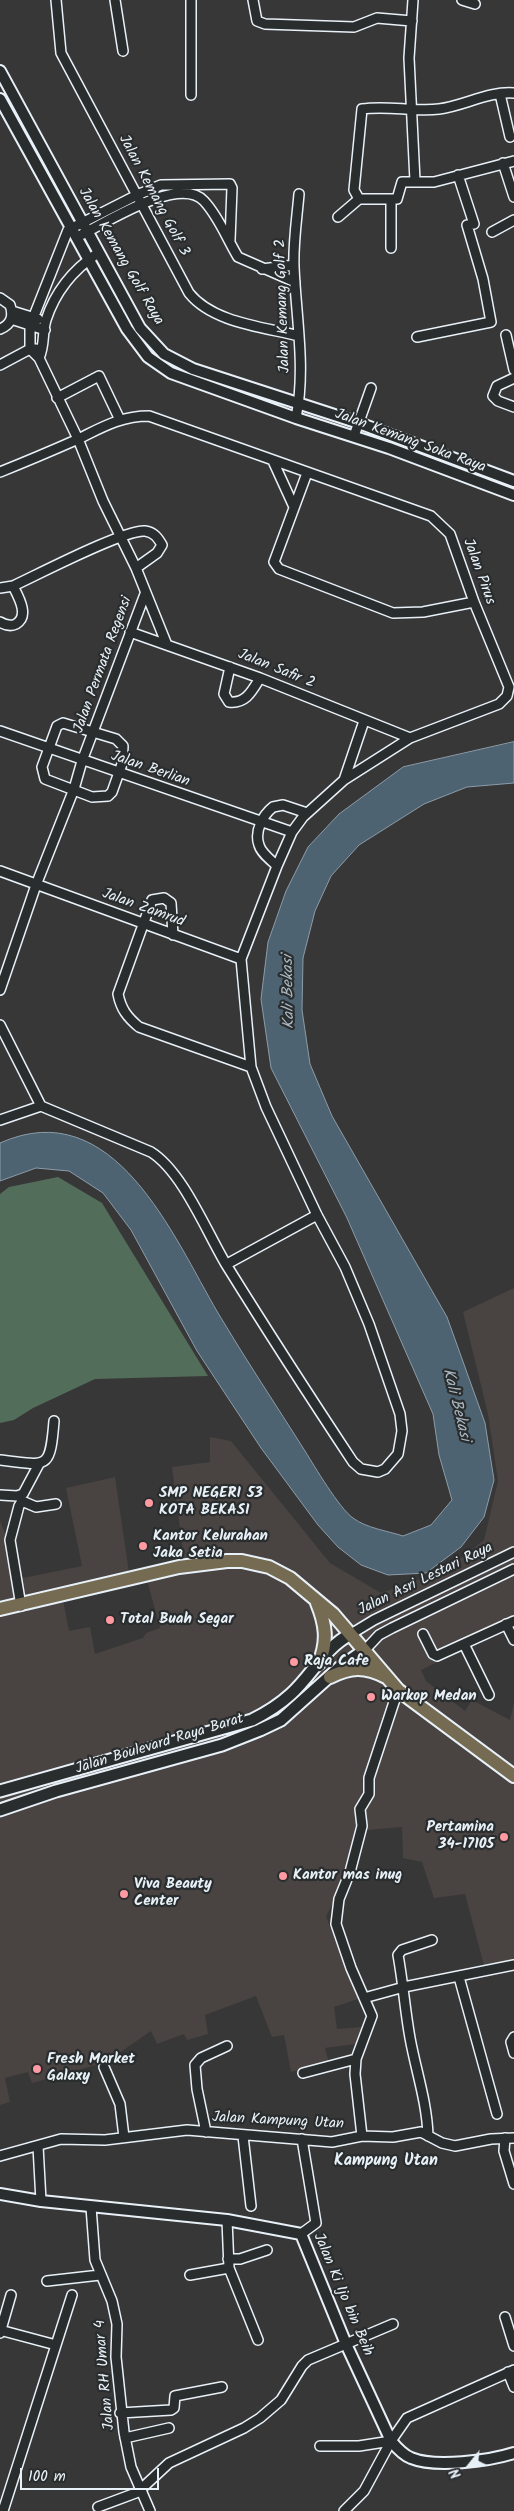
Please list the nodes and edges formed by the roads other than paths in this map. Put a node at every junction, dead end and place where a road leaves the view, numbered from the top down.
1 (56, 0) edge
2 (115, 0) edge
3 (190, 0) edge
4 (253, 0) edge
5 (413, 0) edge
6 (462, 0) edge
7 (475, 4) dead end
8 (412, 21) junction
9 (123, 51) dead end
10 (0, 71) edge
11 (514, 93) edge
12 (500, 94) junction
13 (191, 95) dead end
14 (0, 99) edge
15 (413, 109) junction
16 (510, 136) dead end
17 (514, 161) edge
18 (503, 163) junction
19 (458, 175) junction
20 (415, 181) junction
21 (198, 183) junction
22 (298, 194) dead end
23 (137, 195) junction
24 (197, 196) junction
25 (514, 197) edge
26 (359, 199) junction
27 (391, 199) junction
28 (142, 204) junction
29 (338, 217) dead end
30 (514, 220) edge
31 (82, 222) junction
32 (74, 232) junction
33 (87, 232) junction
34 (492, 232) dead end
35 (230, 240) junction
36 (391, 248) dead end
37 (98, 253) junction
38 (89, 259) junction
39 (294, 265) junction
40 (262, 270) junction
41 (295, 282) junction
42 (0, 298) edge
43 (123, 298) junction
44 (113, 303) junction
45 (12, 315) junction
46 (32, 322) junction
47 (45, 326) junction
48 (0, 329) edge
49 (506, 335) dead end
50 (299, 336) junction
51 (417, 338) dead end
52 (43, 348) junction
53 (30, 349) junction
54 (39, 358) junction
55 (0, 365) edge
56 (514, 370) edge
57 (514, 378) edge
58 (371, 388) dead end
59 (57, 398) junction
60 (299, 403) junction
61 (514, 407) edge
62 (296, 418) junction
63 (120, 420) junction
64 (359, 422) junction
65 (354, 436) junction
66 (78, 439) junction
67 (273, 461) junction
68 (0, 472) edge
69 (307, 473) junction
70 (514, 481) edge
71 (514, 495) edge
72 (294, 507) junction
73 (120, 537) junction
74 (136, 568) junction
75 (13, 586) junction
76 (0, 588) edge
77 (145, 594) junction
78 (474, 602) junction
79 (0, 622) edge
80 (130, 632) junction
81 (167, 645) junction
82 (230, 667) junction
83 (260, 678) junction
84 (364, 721) junction
85 (0, 732) edge
86 (94, 733) junction
87 (410, 738) junction
88 (48, 749) junction
89 (82, 761) junction
90 (119, 774) junction
91 (344, 780) junction
92 (74, 789) junction
93 (307, 813) junction
94 (261, 822) junction
95 (292, 832) junction
96 (277, 866) junction
97 (0, 871) edge
98 (36, 885) junction
99 (143, 924) junction
100 (173, 935) junction
101 (241, 959) junction
102 (0, 990) edge
103 (0, 1025) edge
104 (251, 1067) junction
105 (41, 1106) junction
106 (0, 1120) edge
107 (317, 1215) junction
108 (226, 1264) junction
109 (54, 1421) dead end
110 (0, 1460) edge
111 (39, 1464) junction
112 (0, 1495) edge
113 (56, 1504) dead end
114 (514, 1552) edge
115 (514, 1569) edge
116 (439, 1589) junction
117 (315, 1599) junction
118 (445, 1604) junction
119 (21, 1606) junction
120 (0, 1609) edge
121 (385, 1616) junction
122 (510, 1623) edge
123 (392, 1628) junction
124 (351, 1634) junction
125 (424, 1634) dead end
126 (514, 1640) edge
127 (464, 1644) junction
128 (365, 1650) junction
129 (322, 1659) junction
130 (339, 1668) junction
131 (330, 1677) junction
132 (388, 1678) junction
133 (398, 1690) junction
134 (489, 1695) dead end
135 (218, 1730) junction
136 (222, 1744) junction
137 (514, 1776) edge
138 (0, 1792) edge
139 (0, 1810) edge
140 (432, 1940) dead end
141 (514, 1965) edge
142 (459, 1978) junction
143 (404, 1987) junction
144 (364, 1998) junction
145 (514, 2036) edge
146 (227, 2046) dead end
147 (514, 2053) edge
148 (356, 2059) junction
149 (104, 2067) dead end
150 (303, 2072) dead end
151 (497, 2114) dead end
152 (206, 2132) junction
153 (242, 2136) junction
154 (362, 2136) junction
155 (428, 2136) junction
156 (124, 2137) junction
157 (510, 2138) edge
158 (302, 2139) junction
159 (38, 2146) junction
160 (0, 2156) edge
161 (514, 2184) edge
162 (0, 2194) edge
163 (41, 2201) junction
164 (251, 2206) dead end
165 (91, 2207) junction
166 (227, 2220) junction
167 (301, 2234) junction
168 (267, 2250) dead end
169 (229, 2263) junction
170 (100, 2275) junction
171 (190, 2275) dead end
172 (46, 2281) dead end
173 (11, 2295) dead end
174 (72, 2295) dead end
175 (505, 2317) dead end
176 (393, 2324) dead end
177 (0, 2331) edge
178 (258, 2340) dead end
179 (346, 2344) junction
180 (56, 2346) junction
181 (514, 2346) edge
182 (511, 2371) edge
183 (222, 2387) dead end
184 (514, 2388) edge
185 (120, 2413) junction
186 (169, 2428) dead end
187 (125, 2438) junction
188 (391, 2441) junction
189 (320, 2446) dead end
190 (514, 2453) edge
191 (141, 2491) junction
192 (4, 2494) edge
193 (98, 2507) dead end
194 (3, 2511) edge
195 (150, 2511) edge
196 (344, 2511) edge

1 - 23 street, Jalan Kemang Golf 3
2 - 9 street
3 - 13 street
4 - 8 street
5 - 8 street
6 - 7 street
8 - 15 street
10 - 31 street, Jalan Kemang Golf Raya
11 - 12 street
12 - 15 street
12 - 16 street
14 - 32 street, Jalan Kemang Golf Raya
15 - 20 street
15 - 26 street
17 - 18 street
18 - 19 street
18 - 25 street
19 - 20 street
19 - 51 street
20 - 27 street
21 - 23 street
21 - 24 street
21 - 35 street
22 - 39 street, Jalan Kemang Golf 2
23 - 28 street, Jalan Kemang Golf 3
23 - 31 street
24 - 28 street
24 - 35 street
26 - 27 street
26 - 29 street
27 - 36 street
28 - 33 street
28 - 50 street, Jalan Kemang Golf 3
30 - 34 street
31 - 32 street
31 - 33 street, Jalan Kemang Golf Raya
32 - 33 street
32 - 38 street, Jalan Kemang Golf Raya
32 - 46 street
33 - 37 street, Jalan Kemang Golf Raya
35 - 40 street
37 - 38 street
37 - 43 street, Jalan Kemang Golf Raya
38 - 44 street, Jalan Kemang Golf Raya
38 - 47 street
39 - 40 street
39 - 41 street, Jalan Kemang Golf 2
40 - 41 street
41 - 50 street, Jalan Kemang Golf 2
42 - 45 street
43 - 44 street
43 - 60 street, Jalan Kemang Golf Raya
44 - 62 street, Jalan Kemang Golf Raya
45 - 46 street
45 - 48 street
46 - 47 street
46 - 53 street
47 - 52 street
49 - 56 street
50 - 60 street, Jalan Kemang Golf 2
52 - 53 street
52 - 54 street
53 - 54 street, Jalan Permata Regensi
53 - 55 street
54 - 59 street, Jalan Permata Regensi
57 - 61 street
58 - 64 street
59 - 63 street
59 - 66 street, Jalan Permata Regensi
60 - 62 street, Jalan Kemang Golf 2
60 - 64 street, Jalan Kemang Soka Raya
62 - 65 street, Jalan Kemang Soka Raya
63 - 66 street, Jalan Pirus
63 - 67 street, Jalan Pirus
64 - 65 street
64 - 70 street, Jalan Kemang Soka Raya
65 - 71 street, Jalan Kemang Soka Raya
66 - 68 street, Jalan Pirus
66 - 73 street, Jalan Permata Regensi
67 - 69 street, Jalan Pirus
67 - 72 street
69 - 72 street
69 - 78 street, Jalan Pirus
72 - 78 street
73 - 74 street, Jalan Permata Regensi
73 - 74 street
73 - 75 street
74 - 77 street, Jalan Permata Regensi
75 - 76 street
75 - 79 street
77 - 80 street, Jalan Permata Regensi
77 - 81 street
78 - 87 street, Jalan Pirus
80 - 81 street, Jalan Safir 2
80 - 86 street, Jalan Permata Regensi
81 - 82 street, Jalan Safir 2
82 - 83 street, Jalan Safir 2
82 - 83 street
83 - 84 street, Jalan Safir 2
84 - 87 street, Jalan Safir 2
84 - 91 street
85 - 88 street, Jalan Berlian
86 - 88 street
86 - 89 street, Jalan Permata Regensi
86 - 90 street
87 - 91 street, Jalan Pirus
88 - 89 street, Jalan Berlian
88 - 92 street
89 - 90 street, Jalan Berlian
89 - 92 street, Jalan Permata Regensi
90 - 92 street
90 - 94 street, Jalan Berlian
91 - 93 street, Jalan Pirus
92 - 98 street, Jalan Permata Regensi
93 - 94 street
93 - 95 street, Jalan Pirus
94 - 95 street, Jalan Berlian
94 - 96 street
95 - 96 street, Jalan Pirus
96 - 101 street, Jalan Pirus
97 - 98 street, Jalan Zamrud
98 - 99 street, Jalan Zamrud
98 - 102 street, Jalan Permata Regensi
99 - 100 street, Jalan Zamrud
99 - 100 street
99 - 104 street
100 - 101 street, Jalan Zamrud
101 - 104 street
103 - 105 street
104 - 107 street
105 - 106 street
105 - 108 street
107 - 108 street
107 - 108 street
109 - 111 street
110 - 111 street
111 - 112 street
113 - 119 street
114 - 116 street, Jalan Asri Lestari Raya
115 - 118 street, Jalan Asri Lestari Raya
116 - 118 street
116 - 121 street, Jalan Asri Lestari Raya
117 - 119 main road
117 - 124 main road
117 - 129 main road
118 - 123 street, Jalan Asri Lestari Raya
119 - 120 main road
121 - 123 street
121 - 124 street, Jalan Asri Lestari Raya
122 - 126 street
122 - 127 street
123 - 128 street, Jalan Asri Lestari Raya
124 - 128 main road
124 - 129 main road, Jalan Boulevard Raya Barat
125 - 127 street
127 - 134 street
128 - 130 main road, Jalan Boulevard Raya Barat
128 - 132 main road
129 - 130 main road
129 - 135 main road, Jalan Boulevard Raya Barat
130 - 131 main road, Jalan Boulevard Raya Barat
131 - 132 main road
131 - 136 main road, Jalan Boulevard Raya Barat
132 - 133 main road
133 - 137 main road
133 - 144 street, Jalan Kampung Utan
135 - 136 main road
135 - 138 main road, Jalan Boulevard Raya Barat
136 - 139 main road, Jalan Boulevard Raya Barat
140 - 143 street
141 - 142 street
142 - 143 street
142 - 151 street
143 - 144 street
143 - 155 street
144 - 148 street, Jalan Kampung Utan
145 - 147 street
146 - 152 street
148 - 150 street
148 - 154 street, Jalan Kampung Utan
149 - 156 street
152 - 153 street, Jalan Kampung Utan
152 - 156 street, Jalan Kampung Utan
153 - 158 street, Jalan Kampung Utan
153 - 164 street
154 - 155 street
154 - 158 street, Jalan Kampung Utan
155 - 157 street
156 - 159 street, Jalan Kampung Utan
157 - 161 street
158 - 167 street
159 - 160 street, Jalan Kampung Utan
159 - 163 street
162 - 163 street, Jalan Ki Ijo bin Beih
163 - 165 street, Jalan Ki Ijo bin Beih
165 - 166 street, Jalan Ki Ijo bin Beih
165 - 170 street, Jalan RH Umar 4
166 - 167 street, Jalan Ki Ijo bin Beih
166 - 169 street
167 - 179 street, Jalan Ki Ijo bin Beih
168 - 169 street
169 - 171 street
169 - 178 street
170 - 172 street
170 - 185 street, Jalan RH Umar 4
173 - 177 street
174 - 180 street
175 - 181 street
176 - 179 street
177 - 180 street
179 - 188 street, Jalan Ki Ijo bin Beih
179 - 191 street
180 - 192 street
182 - 184 street
182 - 188 street
183 - 185 street
185 - 187 street, Jalan RH Umar 4
186 - 187 street
187 - 191 street, Jalan RH Umar 4
188 - 189 street
188 - 190 street, Jalan Ki Ijo bin Beih
188 - 196 street
191 - 193 street
191 - 195 street, Jalan RH Umar 4
192 - 194 street

